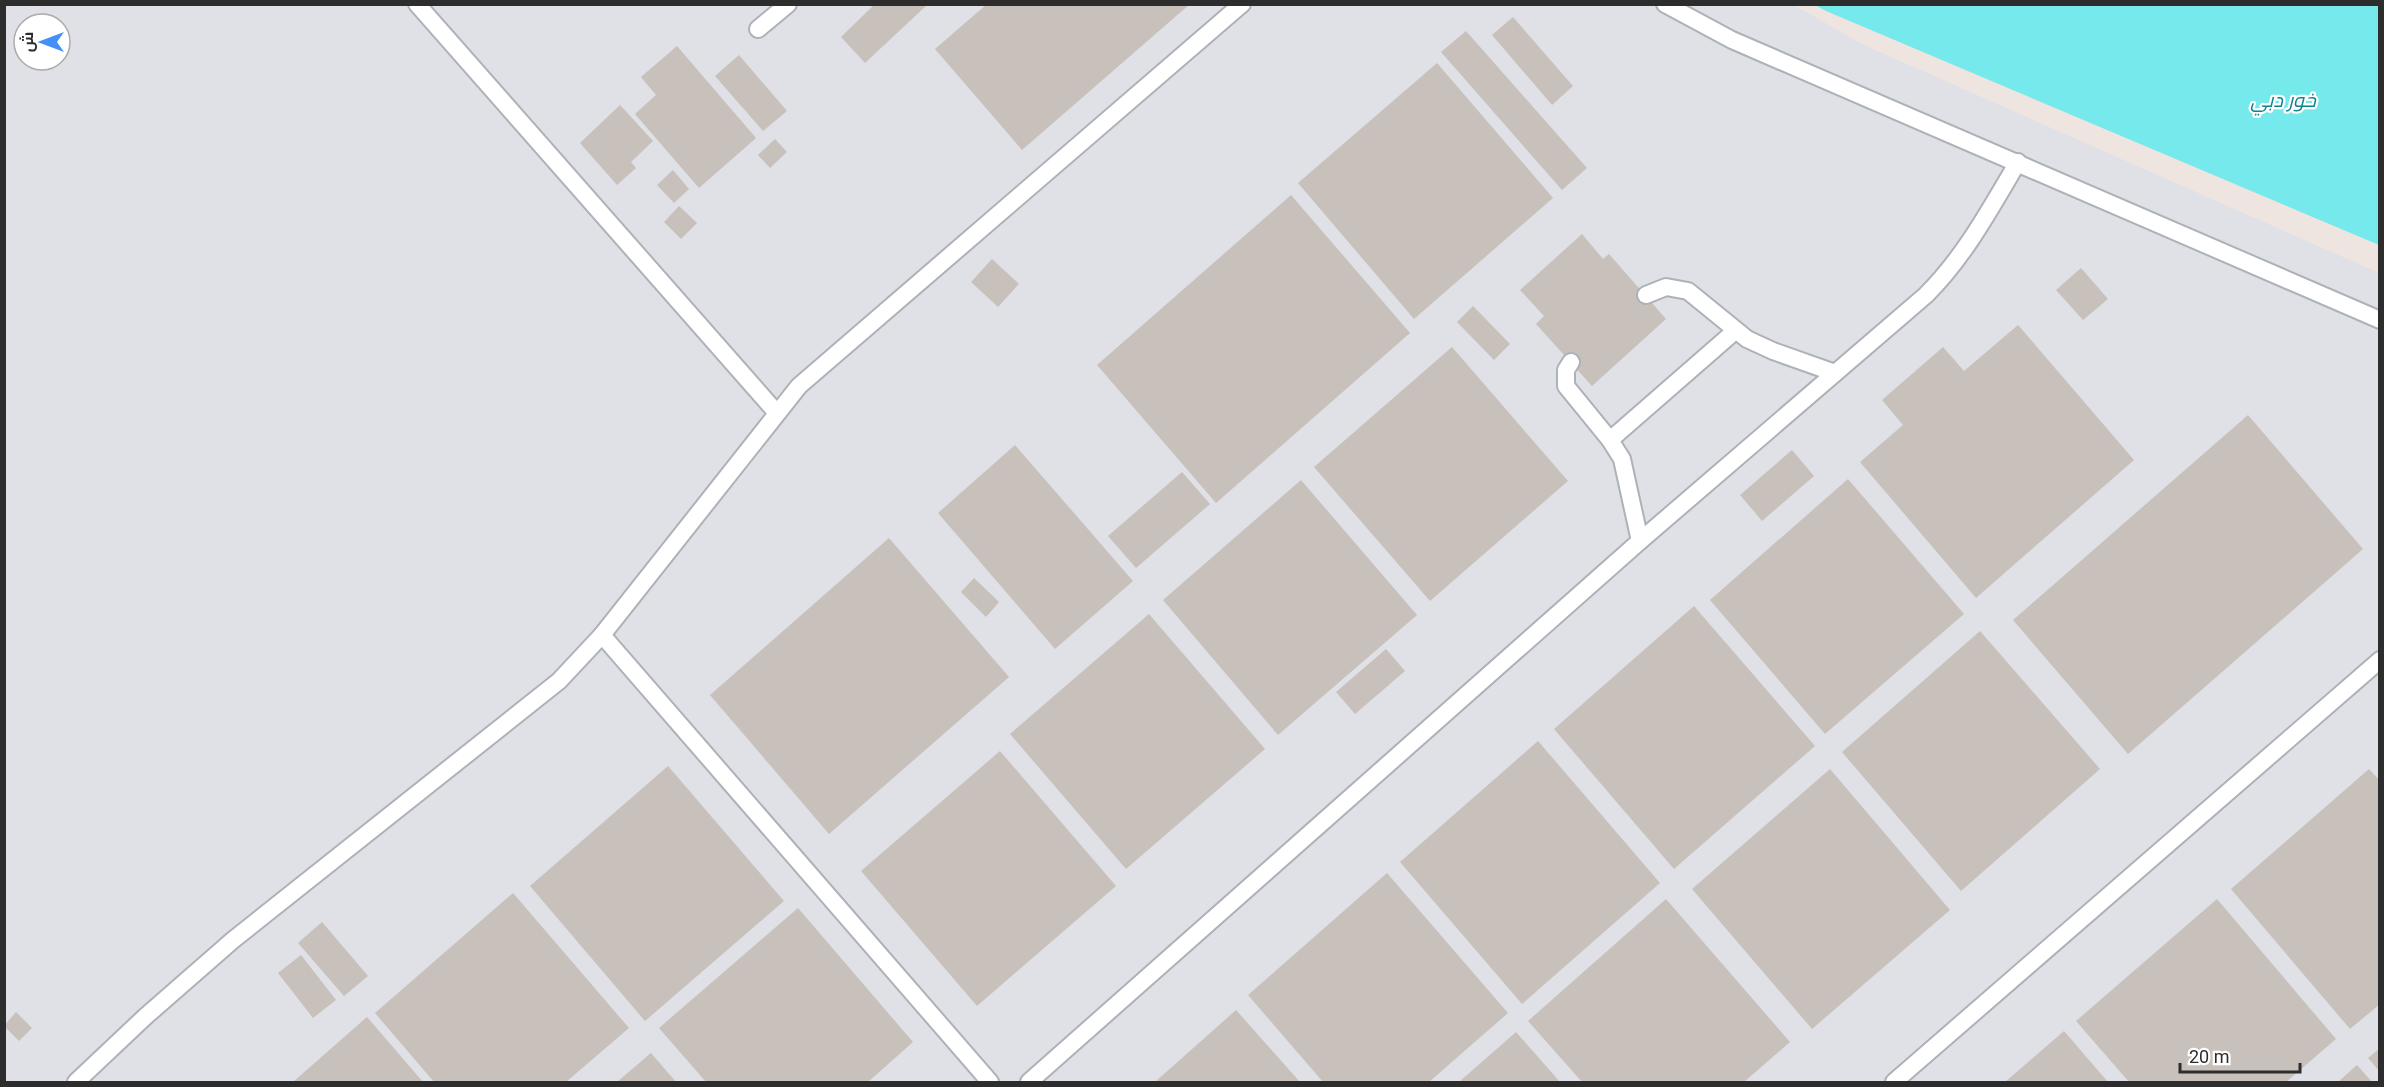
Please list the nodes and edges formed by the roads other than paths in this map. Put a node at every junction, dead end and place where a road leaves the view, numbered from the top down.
1 (417, 4) edge
2 (788, 4) edge
3 (1242, 4) edge
4 (1665, 4) edge
5 (758, 29) dead end
6 (2018, 162) junction
7 (1646, 295) dead end
8 (2379, 320) edge
9 (1735, 331) junction
10 (1571, 362) dead end
11 (1835, 373) junction
12 (776, 412) junction
13 (1610, 440) junction
14 (1640, 541) junction
15 (602, 635) junction
16 (2379, 660) edge
17 (76, 1083) edge
18 (990, 1083) edge
19 (1029, 1083) edge
20 (1894, 1083) edge

1 - 12 lane
2 - 5 lane
3 - 12 lane
4 - 6 lane
6 - 8 lane
6 - 11 lane
7 - 9 lane
9 - 11 lane
9 - 13 lane
10 - 13 lane
11 - 14 lane
12 - 15 lane
13 - 14 lane
14 - 19 lane
15 - 17 lane
15 - 18 lane
16 - 20 lane

